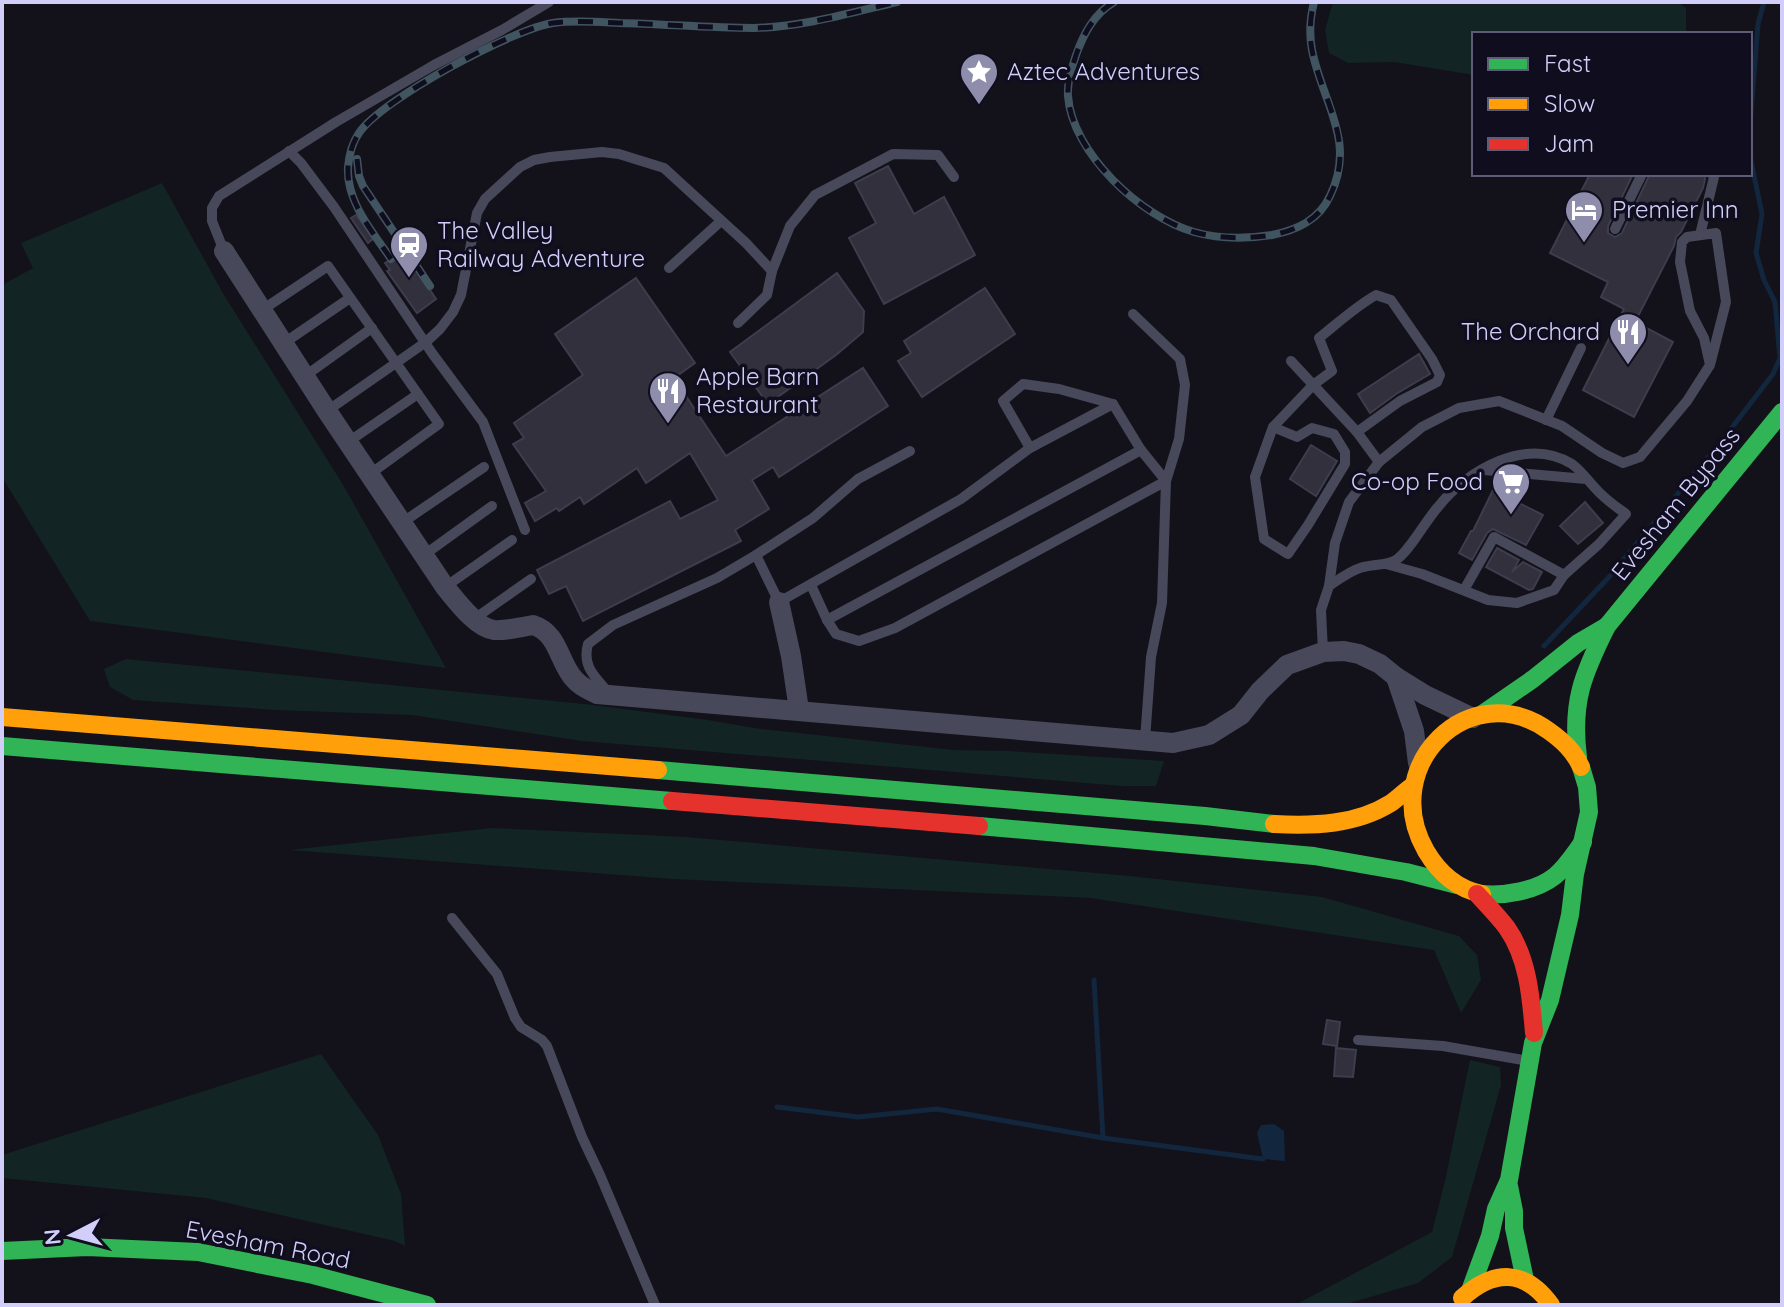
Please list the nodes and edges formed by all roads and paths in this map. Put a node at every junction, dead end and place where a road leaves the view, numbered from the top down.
1 (549, 2) edge
2 (289, 151) junction
3 (1641, 176) edge
4 (1713, 176) edge
5 (954, 177) dead end
6 (721, 221) junction
7 (1615, 229) dead end
8 (1700, 235) junction
9 (224, 251) joint
10 (669, 268) dead end
11 (772, 271) junction
12 (350, 298) junction
13 (262, 310) junction
14 (1133, 314) dead end
15 (738, 323) dead end
16 (372, 328) junction
17 (426, 342) junction
18 (284, 343) junction
19 (1581, 348) dead end
20 (1291, 361) dead end
21 (396, 363) junction
22 (1710, 365) junction
23 (305, 376) junction
24 (1313, 385) junction
25 (418, 394) junction
26 (1113, 404) junction
27 (327, 411) junction
28 (1782, 412) edge
29 (1546, 420) junction
30 (1273, 427) junction
31 (1357, 432) junction
32 (348, 442) junction
33 (1030, 448) junction
34 (1141, 450) junction
35 (910, 451) dead end
36 (1379, 462) junction
37 (484, 467) dead end
38 (1482, 469) junction
39 (370, 474) junction
40 (1586, 479) junction
41 (1166, 481) junction
42 (492, 506) dead end
43 (403, 522) junction
44 (525, 530) dead end
45 (512, 540) dead end
46 (424, 555) junction
47 (756, 555) junction
48 (1386, 564) junction
49 (1564, 575) junction
50 (531, 579) dead end
51 (811, 585) junction
52 (1329, 586) junction
53 (445, 587) junction
54 (1464, 590) junction
55 (1637, 591) junction
56 (779, 602) junction
57 (474, 619) junction
58 (827, 620) junction
59 (1607, 626) junction
60 (1323, 652) junction
61 (1396, 677) junction
62 (611, 696) junction
63 (799, 710) junction
64 (1477, 716) junction
65 (2, 717) edge
66 (1145, 740) junction
67 (2, 746) edge
68 (1587, 755) junction
69 (1418, 763) junction
70 (1411, 787) junction
71 (1604, 830) dead end
72 (1583, 842) junction
73 (1457, 885) junction
74 (1477, 894) junction
75 (1573, 896) junction
76 (452, 918) dead end
77 (1534, 1038) junction
78 (1358, 1040) dead end
79 (1529, 1061) junction
80 (1509, 1182) junction
81 (2, 1251) edge
82 (1525, 1280) junction
83 (1458, 1300) edge
84 (427, 1305) edge
85 (655, 1305) edge
86 (1551, 1305) edge

1 - 2 lane
2 - 9 lane
2 - 17 lane
3 - 7 lane
4 - 8 lane
5 - 11 lane
6 - 10 lane
6 - 11 lane
6 - 17 lane
8 - 22 lane
8 - 22 lane
9 - 13 street
11 - 15 lane
12 - 13 lane
12 - 16 lane
12 - 18 lane
13 - 18 street
14 - 41 lane
16 - 21 lane
16 - 23 lane
17 - 21 lane
17 - 44 lane
18 - 23 street
19 - 29 lane
20 - 24 lane
21 - 25 lane
21 - 27 lane
22 - 29 lane
23 - 27 street
24 - 30 lane
24 - 31 lane
24 - 31 lane
25 - 32 lane
25 - 39 lane
26 - 33 lane
26 - 33 lane
26 - 34 lane
27 - 32 street
28 - 55 main road, Evesham Bypass
29 - 36 lane
30 - 30 lane
31 - 36 lane
32 - 39 street
33 - 51 lane
34 - 41 lane
34 - 58 lane
35 - 47 lane
36 - 52 lane
37 - 43 lane
38 - 40 lane
38 - 40 lane
38 - 48 lane
39 - 43 street
40 - 49 lane
41 - 58 lane
41 - 66 lane
42 - 46 lane
43 - 46 street
45 - 53 lane
46 - 53 street
47 - 56 lane
47 - 62 lane
48 - 52 lane
48 - 54 lane
49 - 54 lane
49 - 54 lane
50 - 57 lane
51 - 56 lane
51 - 58 lane
52 - 60 lane
53 - 57 street
55 - 59 main road, Evesham Bypass
55 - 68 main road
56 - 63 street
57 - 62 street
59 - 64 main road, Evesham Bypass
59 - 68 main road, Evesham Bypass
60 - 61 street
60 - 66 street
61 - 64 street
61 - 69 street
62 - 63 street
63 - 66 street
64 - 68 main road
64 - 69 main road
65 - 70 main road
67 - 73 main road
68 - 72 main road
69 - 70 main road
70 - 73 main road
71 - 75 main road
72 - 74 main road
72 - 75 main road
73 - 74 main road
74 - 77 main road
75 - 77 main road
76 - 85 lane
77 - 79 main road
78 - 79 lane
79 - 80 main road
80 - 82 main road
80 - 83 main road
81 - 84 main road, Evesham Road
82 - 83 main road
82 - 86 main road

